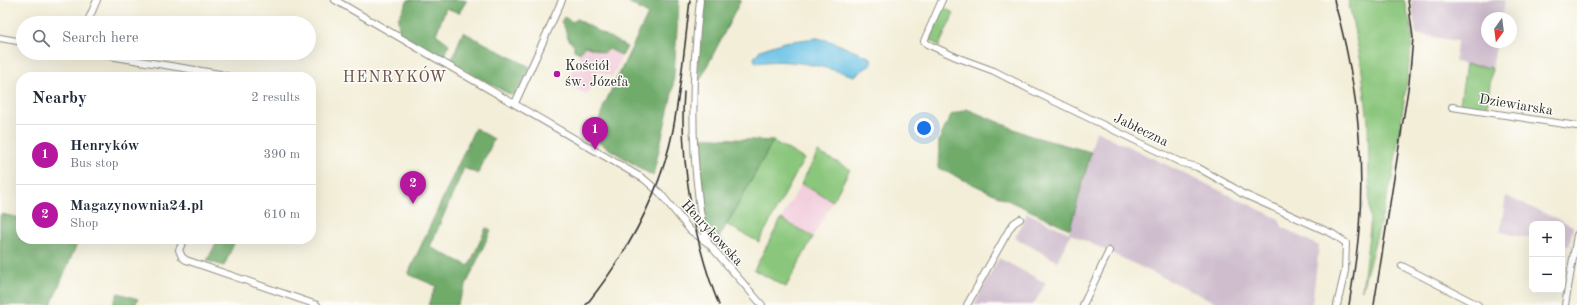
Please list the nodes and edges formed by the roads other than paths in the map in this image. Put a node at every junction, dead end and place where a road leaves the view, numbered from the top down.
1 (97, 0) edge
2 (335, 0) edge
3 (562, 0) edge
4 (700, 0) edge
5 (942, 0) edge
6 (90, 16) edge
7 (0, 38) edge
8 (16, 41) edge
9 (135, 60) edge
10 (209, 72) edge
11 (514, 103) junction
12 (1452, 107) dead end
13 (1577, 126) edge
14 (1020, 219) dead end
15 (1577, 235) edge
16 (182, 244) edge
17 (709, 244) junction
18 (1109, 252) dead end
19 (1402, 266) dead end
20 (317, 305) edge
21 (762, 305) edge
22 (967, 305) edge
23 (1083, 305) edge
24 (1337, 305) edge
25 (1478, 305) edge
26 (1565, 305) edge

1 - 6 street
2 - 11 street, Henrykowska
3 - 11 street
4 - 17 street
5 - 24 street, Jabłeczna
7 - 8 street
9 - 10 street
11 - 17 street, Henrykowska
12 - 13 street, Dziewiarska
14 - 22 street
15 - 26 street
16 - 20 street
17 - 21 street, Henrykowska
18 - 23 street
19 - 25 street

